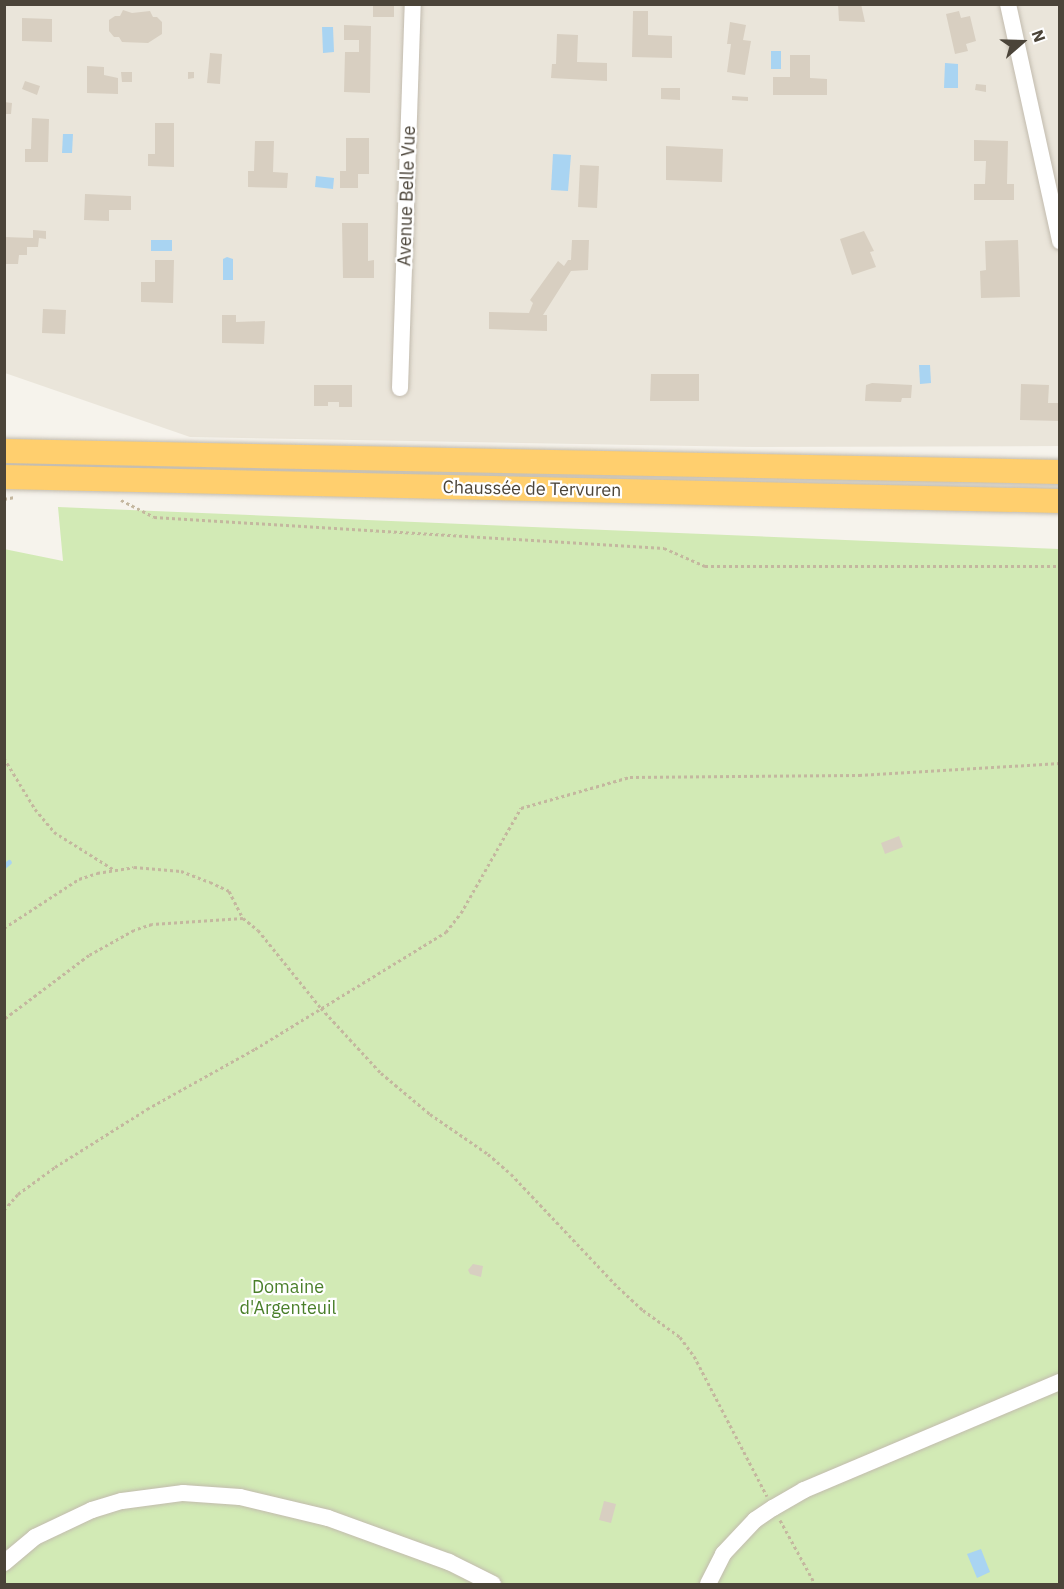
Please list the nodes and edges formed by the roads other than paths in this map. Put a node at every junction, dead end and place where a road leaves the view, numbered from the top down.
1 (413, 4) edge
2 (1008, 4) edge
3 (1059, 242) edge
4 (400, 388) dead end
5 (4, 451) edge
6 (1059, 472) edge
7 (11, 487) edge
8 (1059, 501) edge
9 (1059, 1382) edge
10 (4, 1563) edge
11 (493, 1584) edge
12 (708, 1584) edge

1 - 4 street, Avenue Belle Vue
2 - 3 street
5 - 6 highway, Chaussée de Tervuren
7 - 8 highway, Chaussée de Tervuren
9 - 12 street
10 - 11 street

